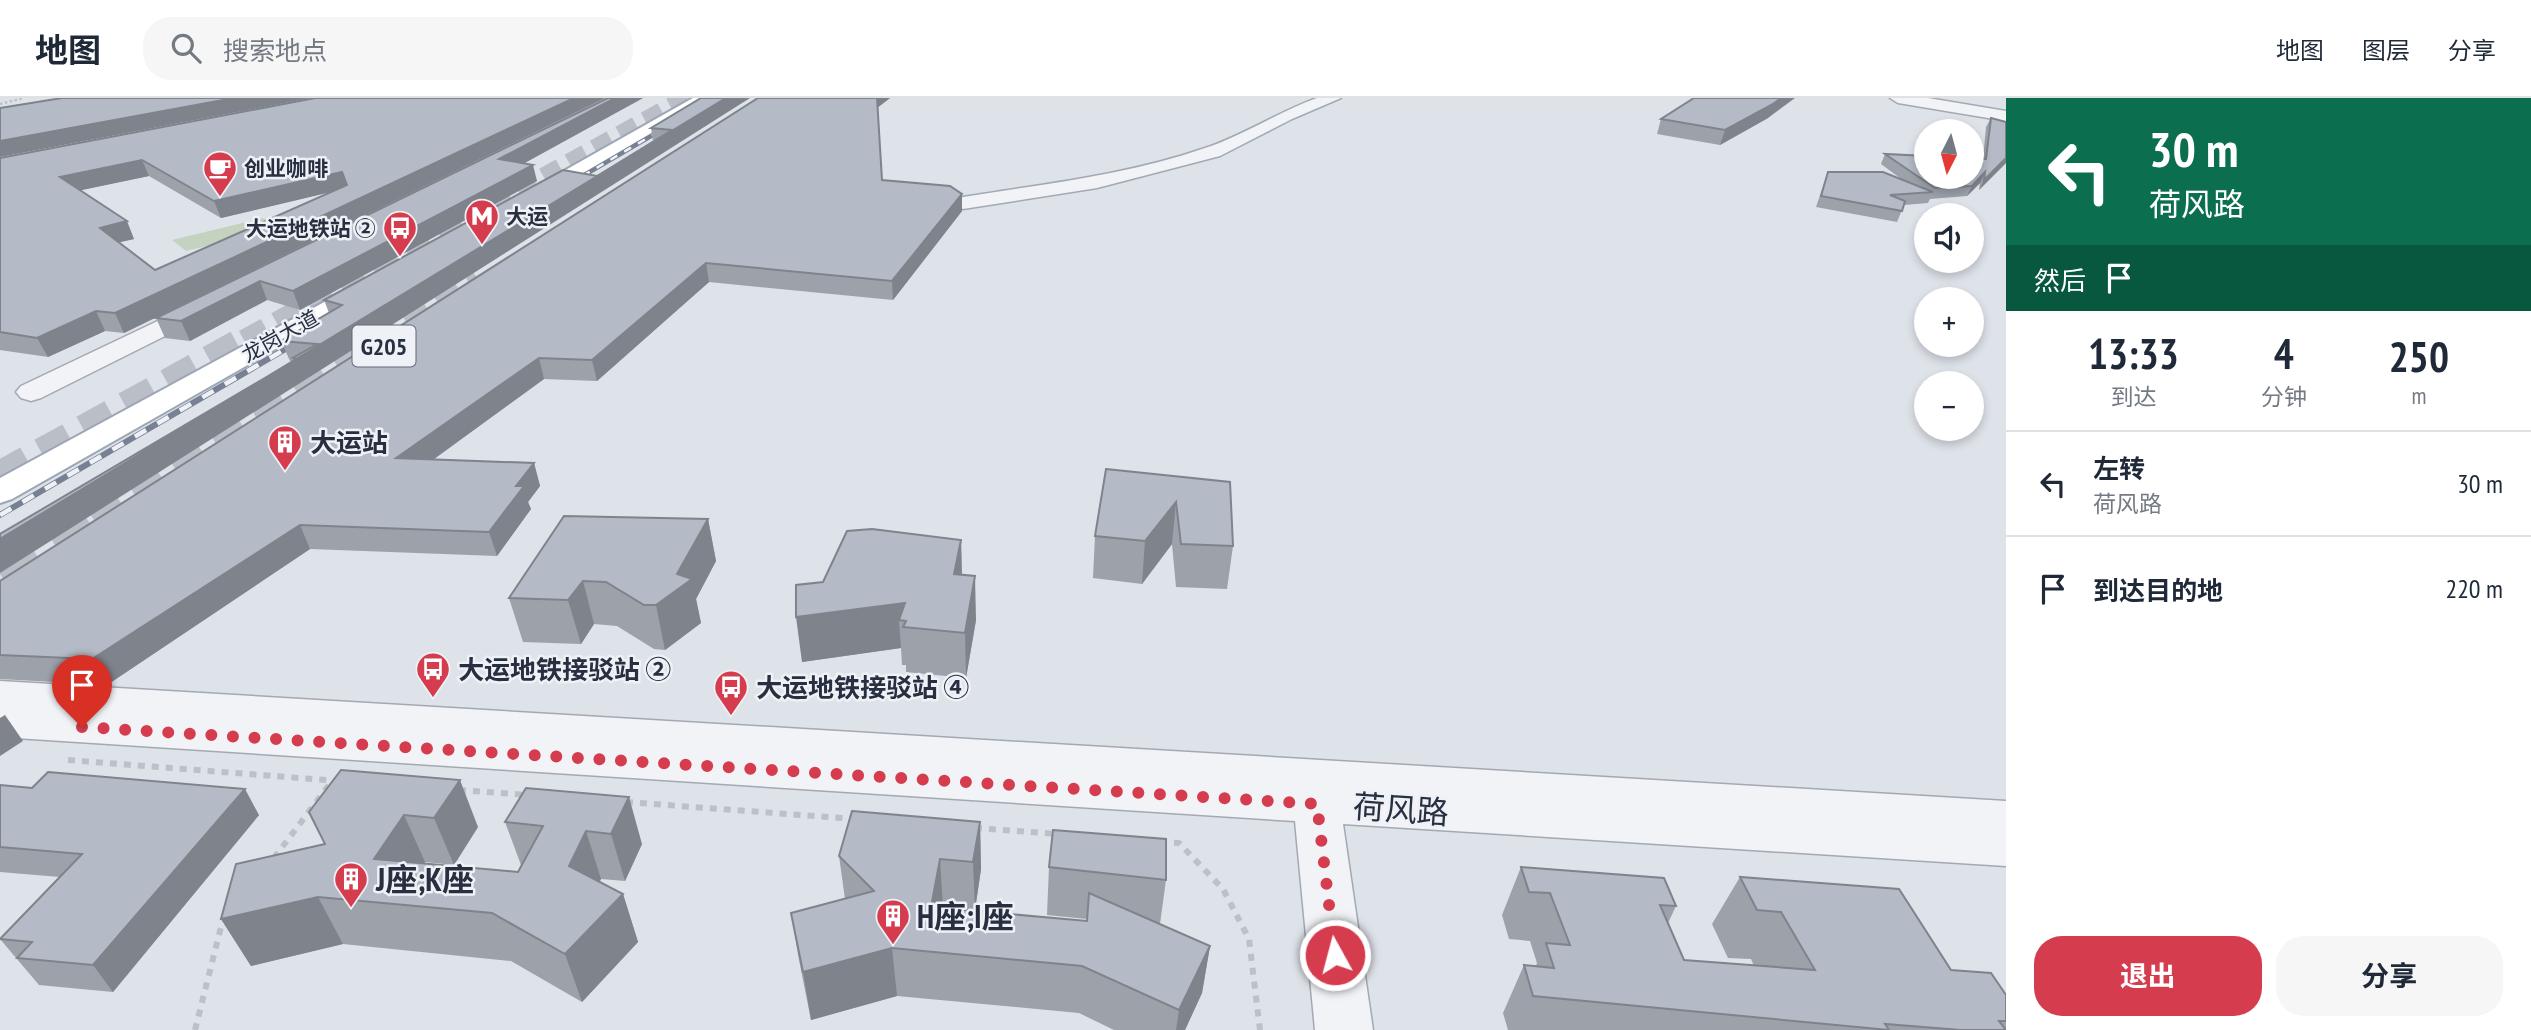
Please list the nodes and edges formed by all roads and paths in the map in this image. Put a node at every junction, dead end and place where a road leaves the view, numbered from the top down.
1 (24, 98) edge
2 (706, 98) edge
3 (1333, 98) edge
4 (1898, 98) edge
5 (0, 104) edge
6 (2006, 116) edge
7 (963, 203) dead end
8 (508, 209) tunnel mouth
9 (400, 269) edge
10 (227, 295) edge
11 (31, 392) dead end
12 (0, 492) edge
13 (0, 695) edge
14 (0, 722) edge
15 (65, 760) dead end
16 (332, 780) junction
17 (344, 781) edge
18 (449, 789) edge
19 (532, 795) edge
20 (614, 801) edge
21 (1317, 804) junction
22 (2006, 819) edge
23 (862, 820) edge
24 (972, 828) edge
25 (1069, 835) edge
26 (1151, 841) edge
27 (2006, 847) edge
28 (267, 867) edge
29 (229, 917) edge
30 (195, 1030) edge
31 (1261, 1030) edge
32 (1344, 1030) edge

1 - 5 path
2 - 8 main road
3 - 7 street
4 - 6 street
9 - 12 main road, 龙岗大道 / G205
10 - 11 street
13 - 22 street, 荷风路
14 - 21 street, 荷风路
15 - 16 path
16 - 17 path
16 - 28 path
18 - 19 path
20 - 23 path
21 - 27 street, 荷风路
21 - 32 street
24 - 25 path
26 - 31 path
29 - 30 path

